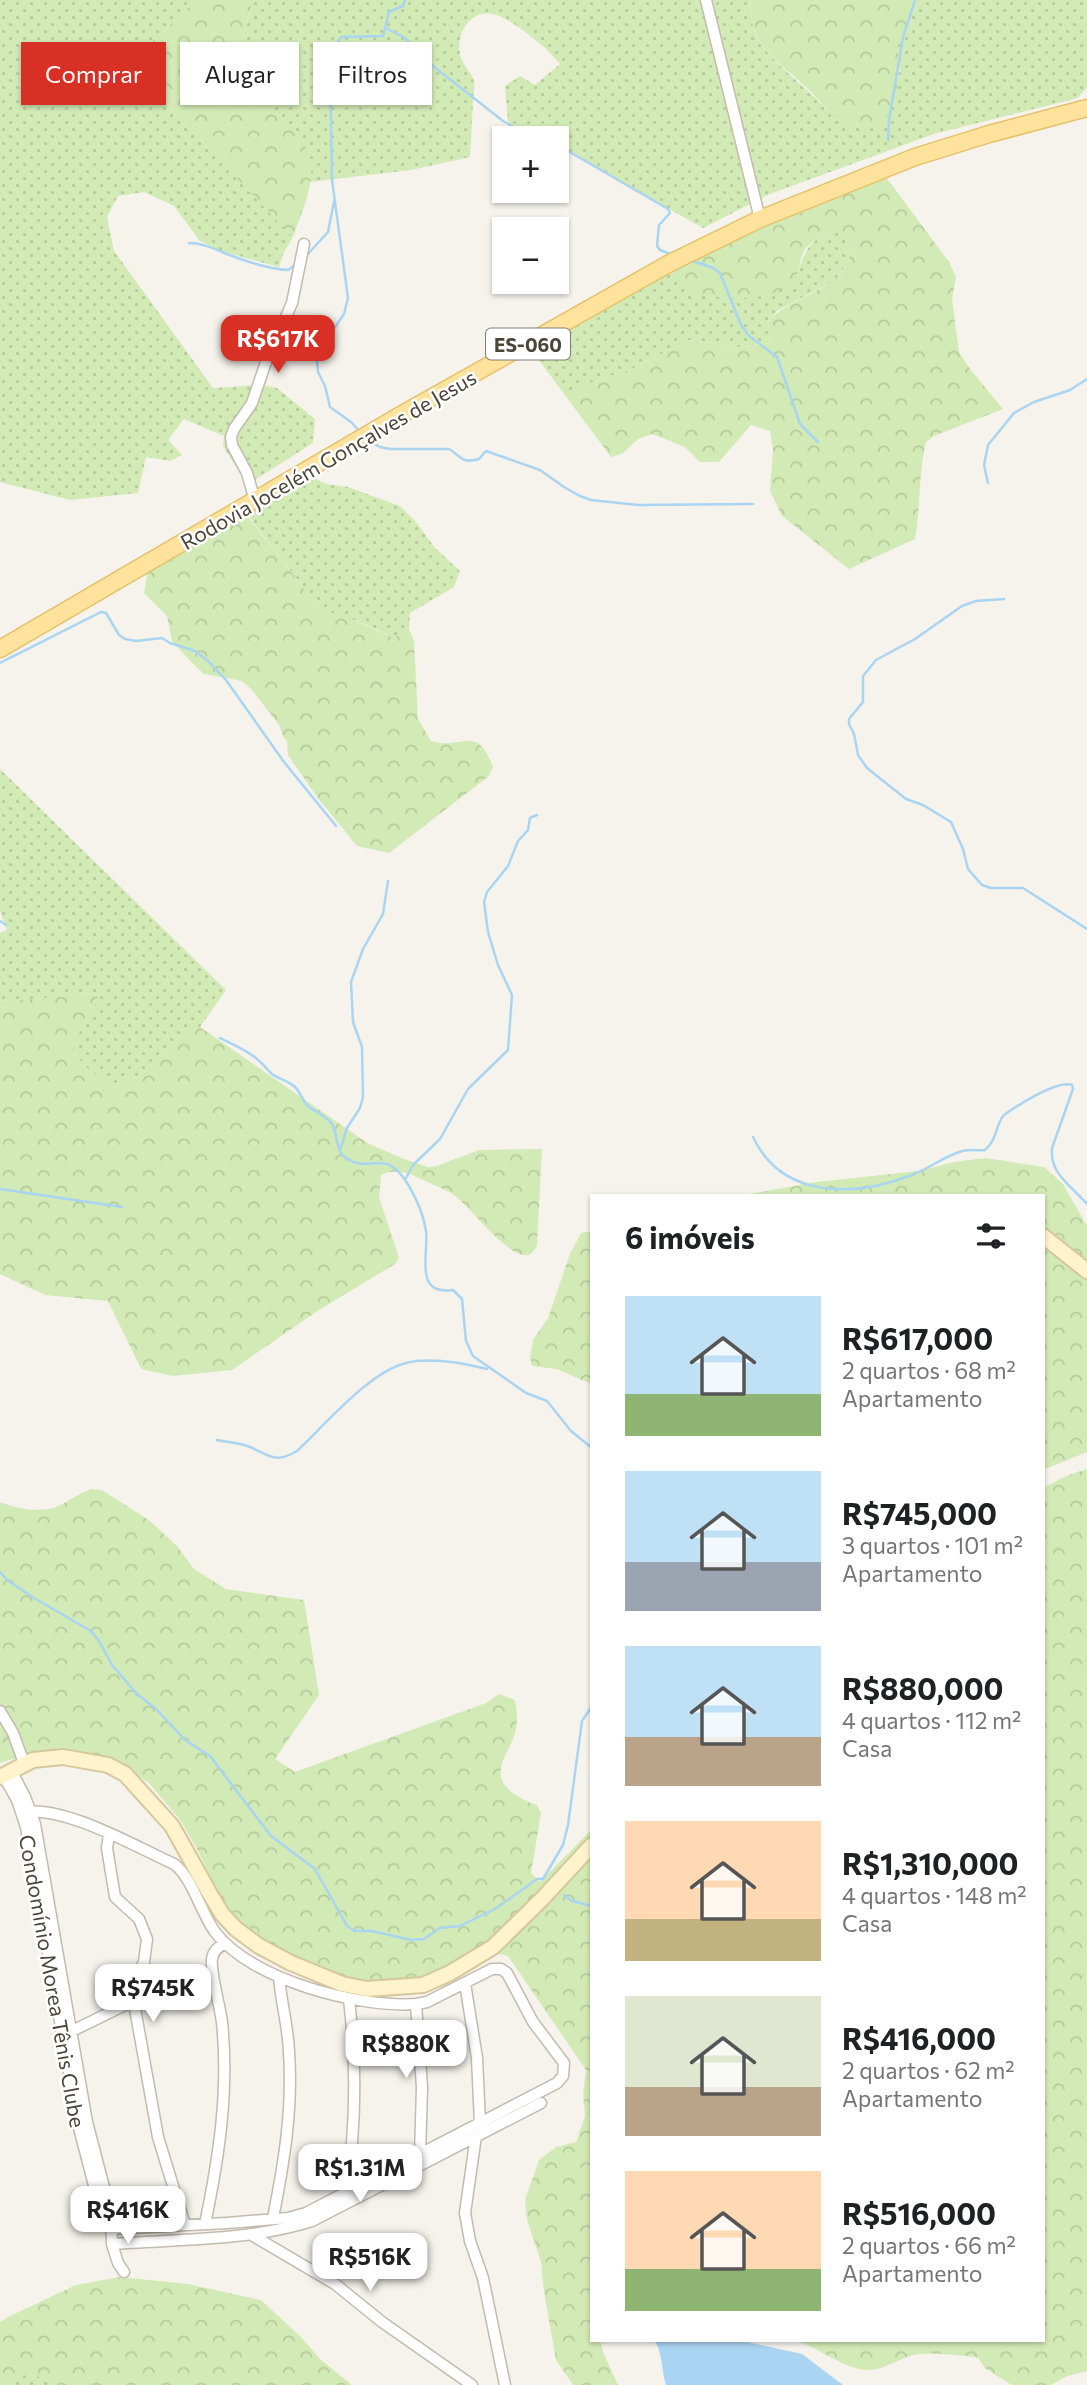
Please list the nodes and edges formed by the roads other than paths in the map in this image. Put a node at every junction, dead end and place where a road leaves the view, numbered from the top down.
1 (705, 0) edge
2 (1087, 108) edge
3 (760, 219) junction
4 (304, 244) dead end
5 (255, 501) junction
6 (0, 649) edge
7 (1045, 1238) edge
8 (1087, 1271) edge
9 (0, 1711) edge
10 (9, 1771) edge
11 (26, 1811) junction
12 (110, 1835) junction
13 (590, 1847) edge
14 (225, 1943) junction
15 (279, 1977) junction
16 (465, 1983) junction
17 (349, 2000) junction
18 (134, 2003) junction
19 (416, 2004) junction
20 (67, 2033) junction
21 (541, 2103) dead end
22 (481, 2124) junction
23 (476, 2136) junction
24 (420, 2155) junction
25 (346, 2194) junction
26 (272, 2218) junction
27 (205, 2224) junction
28 (185, 2225) junction
29 (110, 2229) junction
30 (249, 2234) junction
31 (112, 2244) junction
32 (124, 2272) dead end
33 (472, 2385) edge
34 (505, 2385) edge

1 - 3 street
2 - 3 main road, Rodovia Jocelém Gonçalves de Jesus / ES-060
3 - 5 main road, Rodovia Jocelém Gonçalves de Jesus / ES-060
4 - 5 street
5 - 6 main road, Rodovia Jocelém Gonçalves de Jesus / ES-060
7 - 8 street
9 - 10 street, Condomínio Morea Tênis Clube
10 - 11 street, Condomínio Morea Tênis Clube
10 - 13 street
11 - 12 street, Condomínio Morea Tênis Clube
11 - 20 street, Condomínio Morea Tênis Clube
12 - 14 street, Condomínio Morea Tênis Clube
12 - 18 street
14 - 15 street, Condomínio Morea Tênis Clube
14 - 27 street
15 - 17 street, Condomínio Morea Tênis Clube
15 - 26 street
16 - 19 street, Condomínio Morea Tênis Clube
16 - 22 street
16 - 22 street, Condomínio Morea Tênis Clube
17 - 19 street, Condomínio Morea Tênis Clube
17 - 25 street
18 - 20 street, Condomínio Morea Tênis Clube
18 - 28 street
19 - 24 street
20 - 29 street, Condomínio Morea Tênis Clube
21 - 23 street
22 - 24 street, Condomínio Morea Tênis Clube
23 - 30 street
23 - 34 street
24 - 25 street, Condomínio Morea Tênis Clube
25 - 26 street, Condomínio Morea Tênis Clube
26 - 27 street, Condomínio Morea Tênis Clube
27 - 28 street, Condomínio Morea Tênis Clube
28 - 29 street, Condomínio Morea Tênis Clube
29 - 31 street
30 - 31 street
30 - 33 street
31 - 32 street

